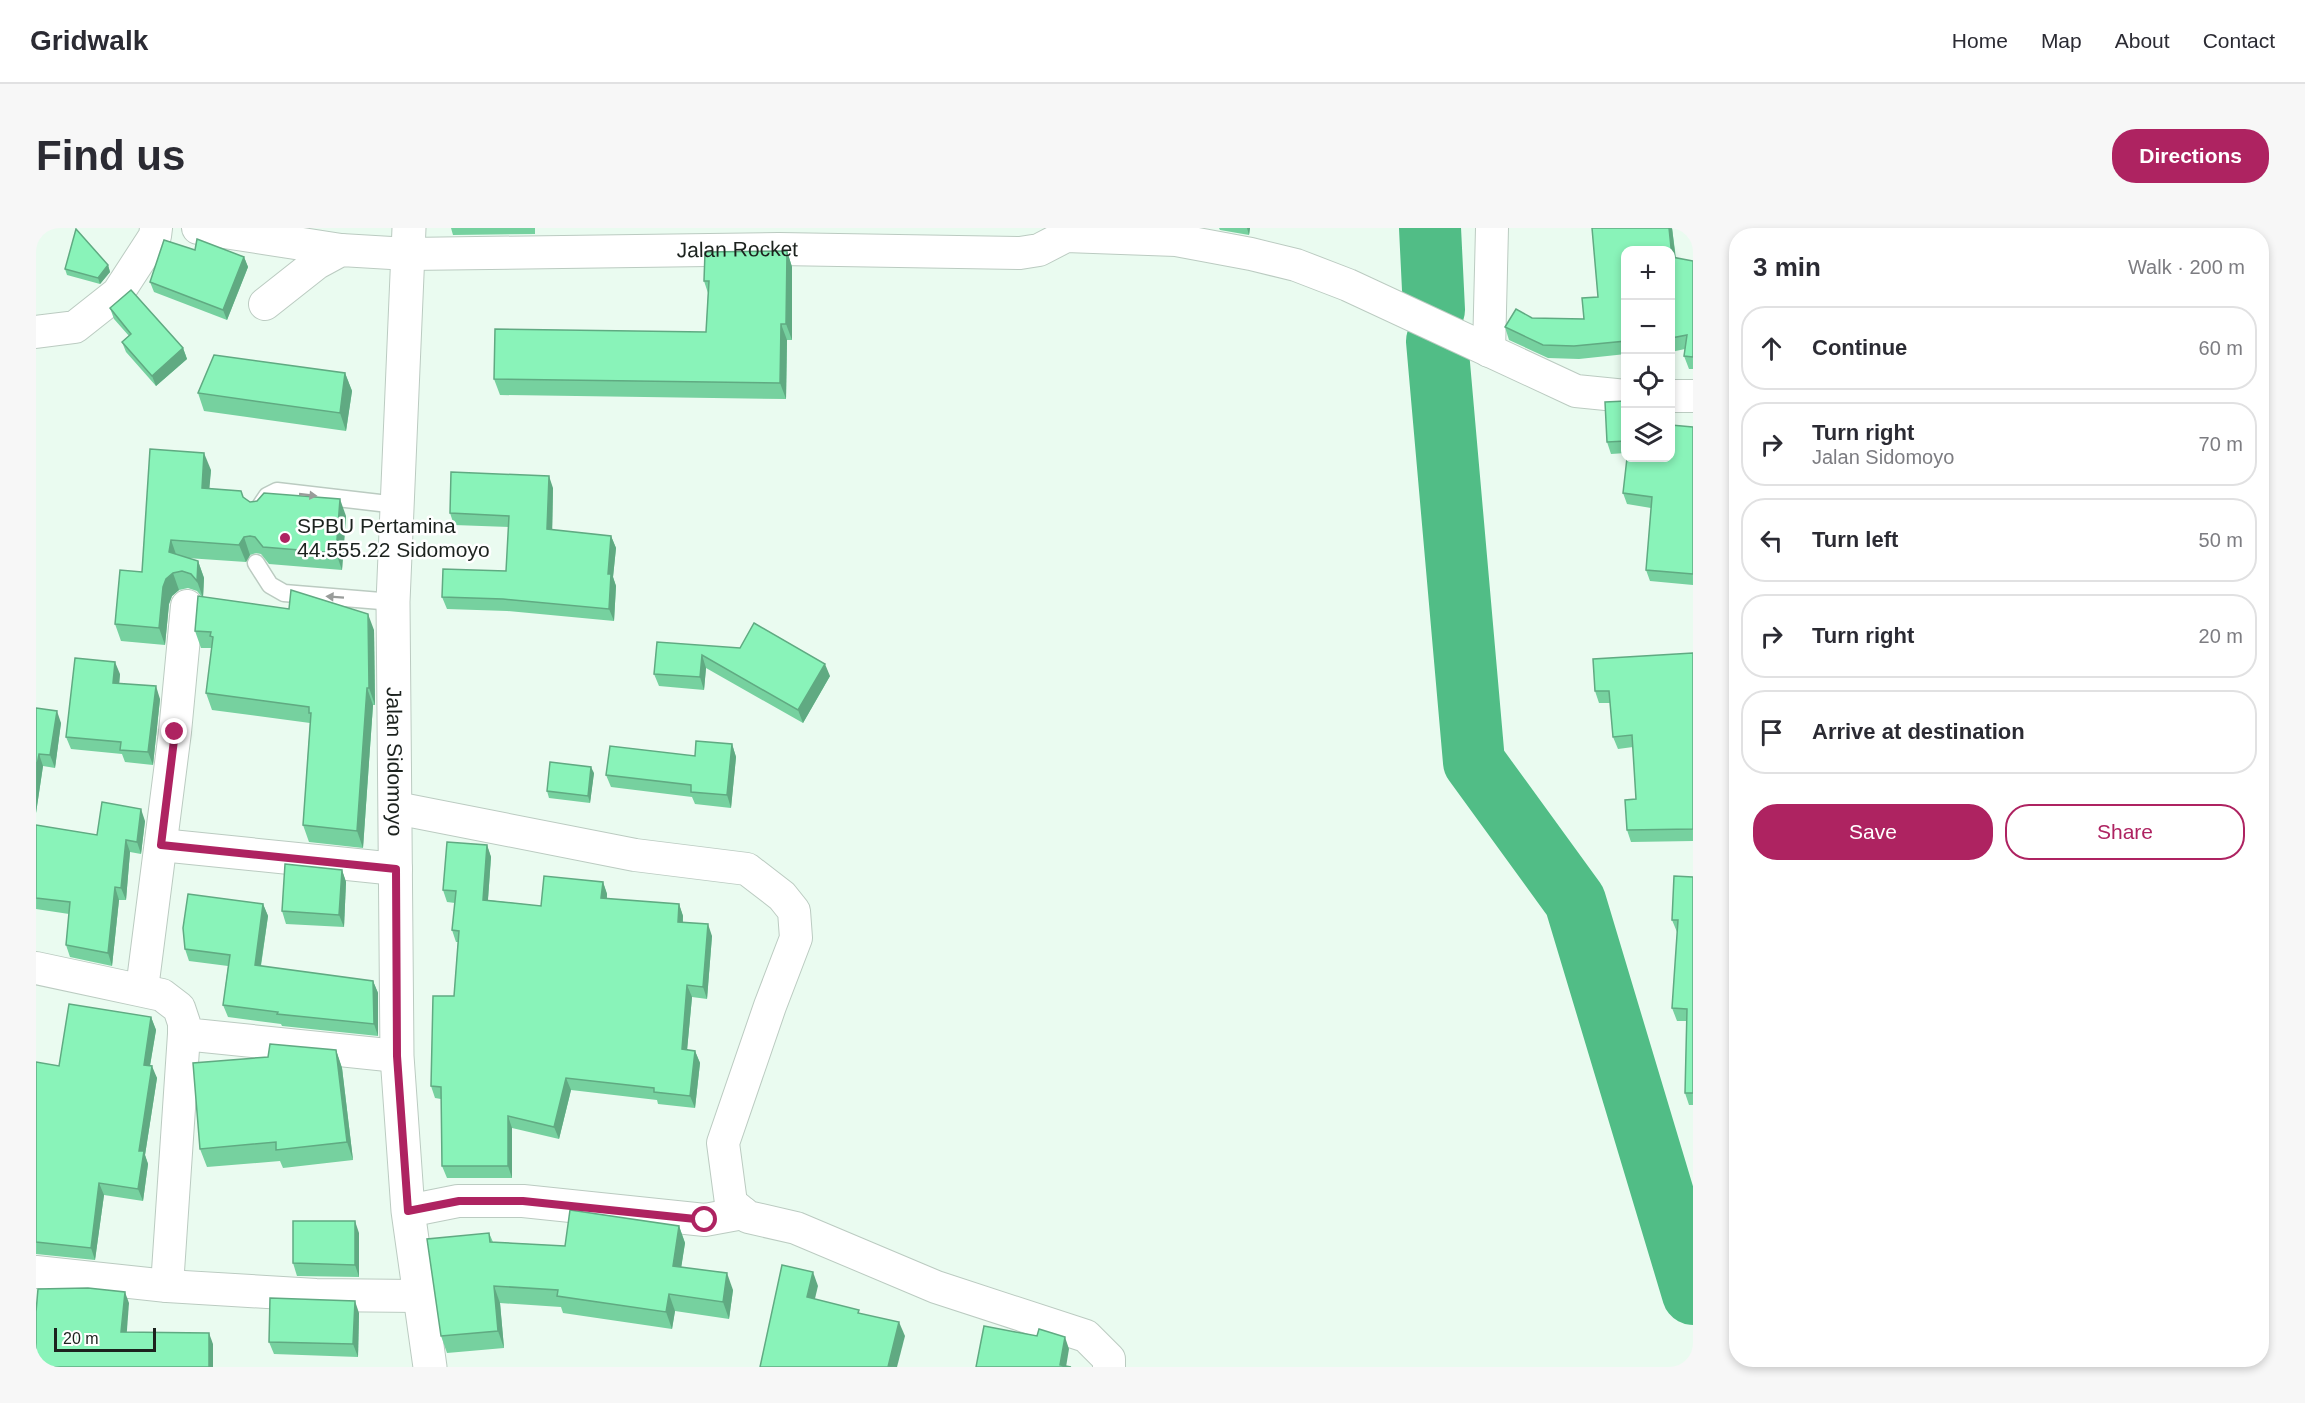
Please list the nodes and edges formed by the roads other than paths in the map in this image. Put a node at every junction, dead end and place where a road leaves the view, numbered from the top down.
1 (156, 228) edge
2 (198, 228) edge
3 (1492, 228) edge
4 (1067, 232) edge
5 (779, 238) edge
6 (639, 239) edge
7 (408, 241) edge
8 (341, 250) junction
9 (265, 304) dead end
10 (36, 332) edge
11 (1489, 351) junction
12 (1621, 396) edge
13 (1675, 396) edge
14 (1693, 396) edge
15 (397, 505) junction
16 (258, 509) edge
17 (256, 563) edge
18 (393, 602) junction
19 (187, 606) dead end
20 (396, 808) junction
21 (161, 845) junction
22 (396, 869) junction
23 (36, 968) edge
24 (142, 990) junction
25 (184, 1034) junction
26 (397, 1056) junction
27 (408, 1211) junction
28 (743, 1213) junction
29 (36, 1272) edge
30 (167, 1286) junction
31 (418, 1296) junction
32 (430, 1367) edge
33 (1109, 1367) edge

1 - 10 street
2 - 8 street, Jalan Rocket
3 - 11 street
4 - 5 street, Jalan Rocket
4 - 11 street
5 - 6 street, Jalan Rocket
6 - 7 street, Jalan Rocket
7 - 8 street, Jalan Rocket
7 - 15 main road, Jalan Sidomoyo
8 - 9 street
11 - 12 street
13 - 14 street
16 -> 15 lane
15 - 18 main road, Jalan Sidomoyo
18 -> 17 lane
18 - 20 main road, Jalan Sidomoyo
19 - 21 street
20 - 22 main road, Jalan Sidomoyo
20 - 28 street
21 - 22 street
21 - 24 street
22 - 26 main road, Jalan Sidomoyo
23 - 24 street
24 - 25 street
25 - 26 street
25 - 30 street
26 - 27 main road, Jalan Sidomoyo
27 - 28 street
27 - 31 main road, Jalan Sidomoyo
28 - 33 street
29 - 30 street
30 - 31 street
31 - 32 main road, Jalan Sidomoyo

